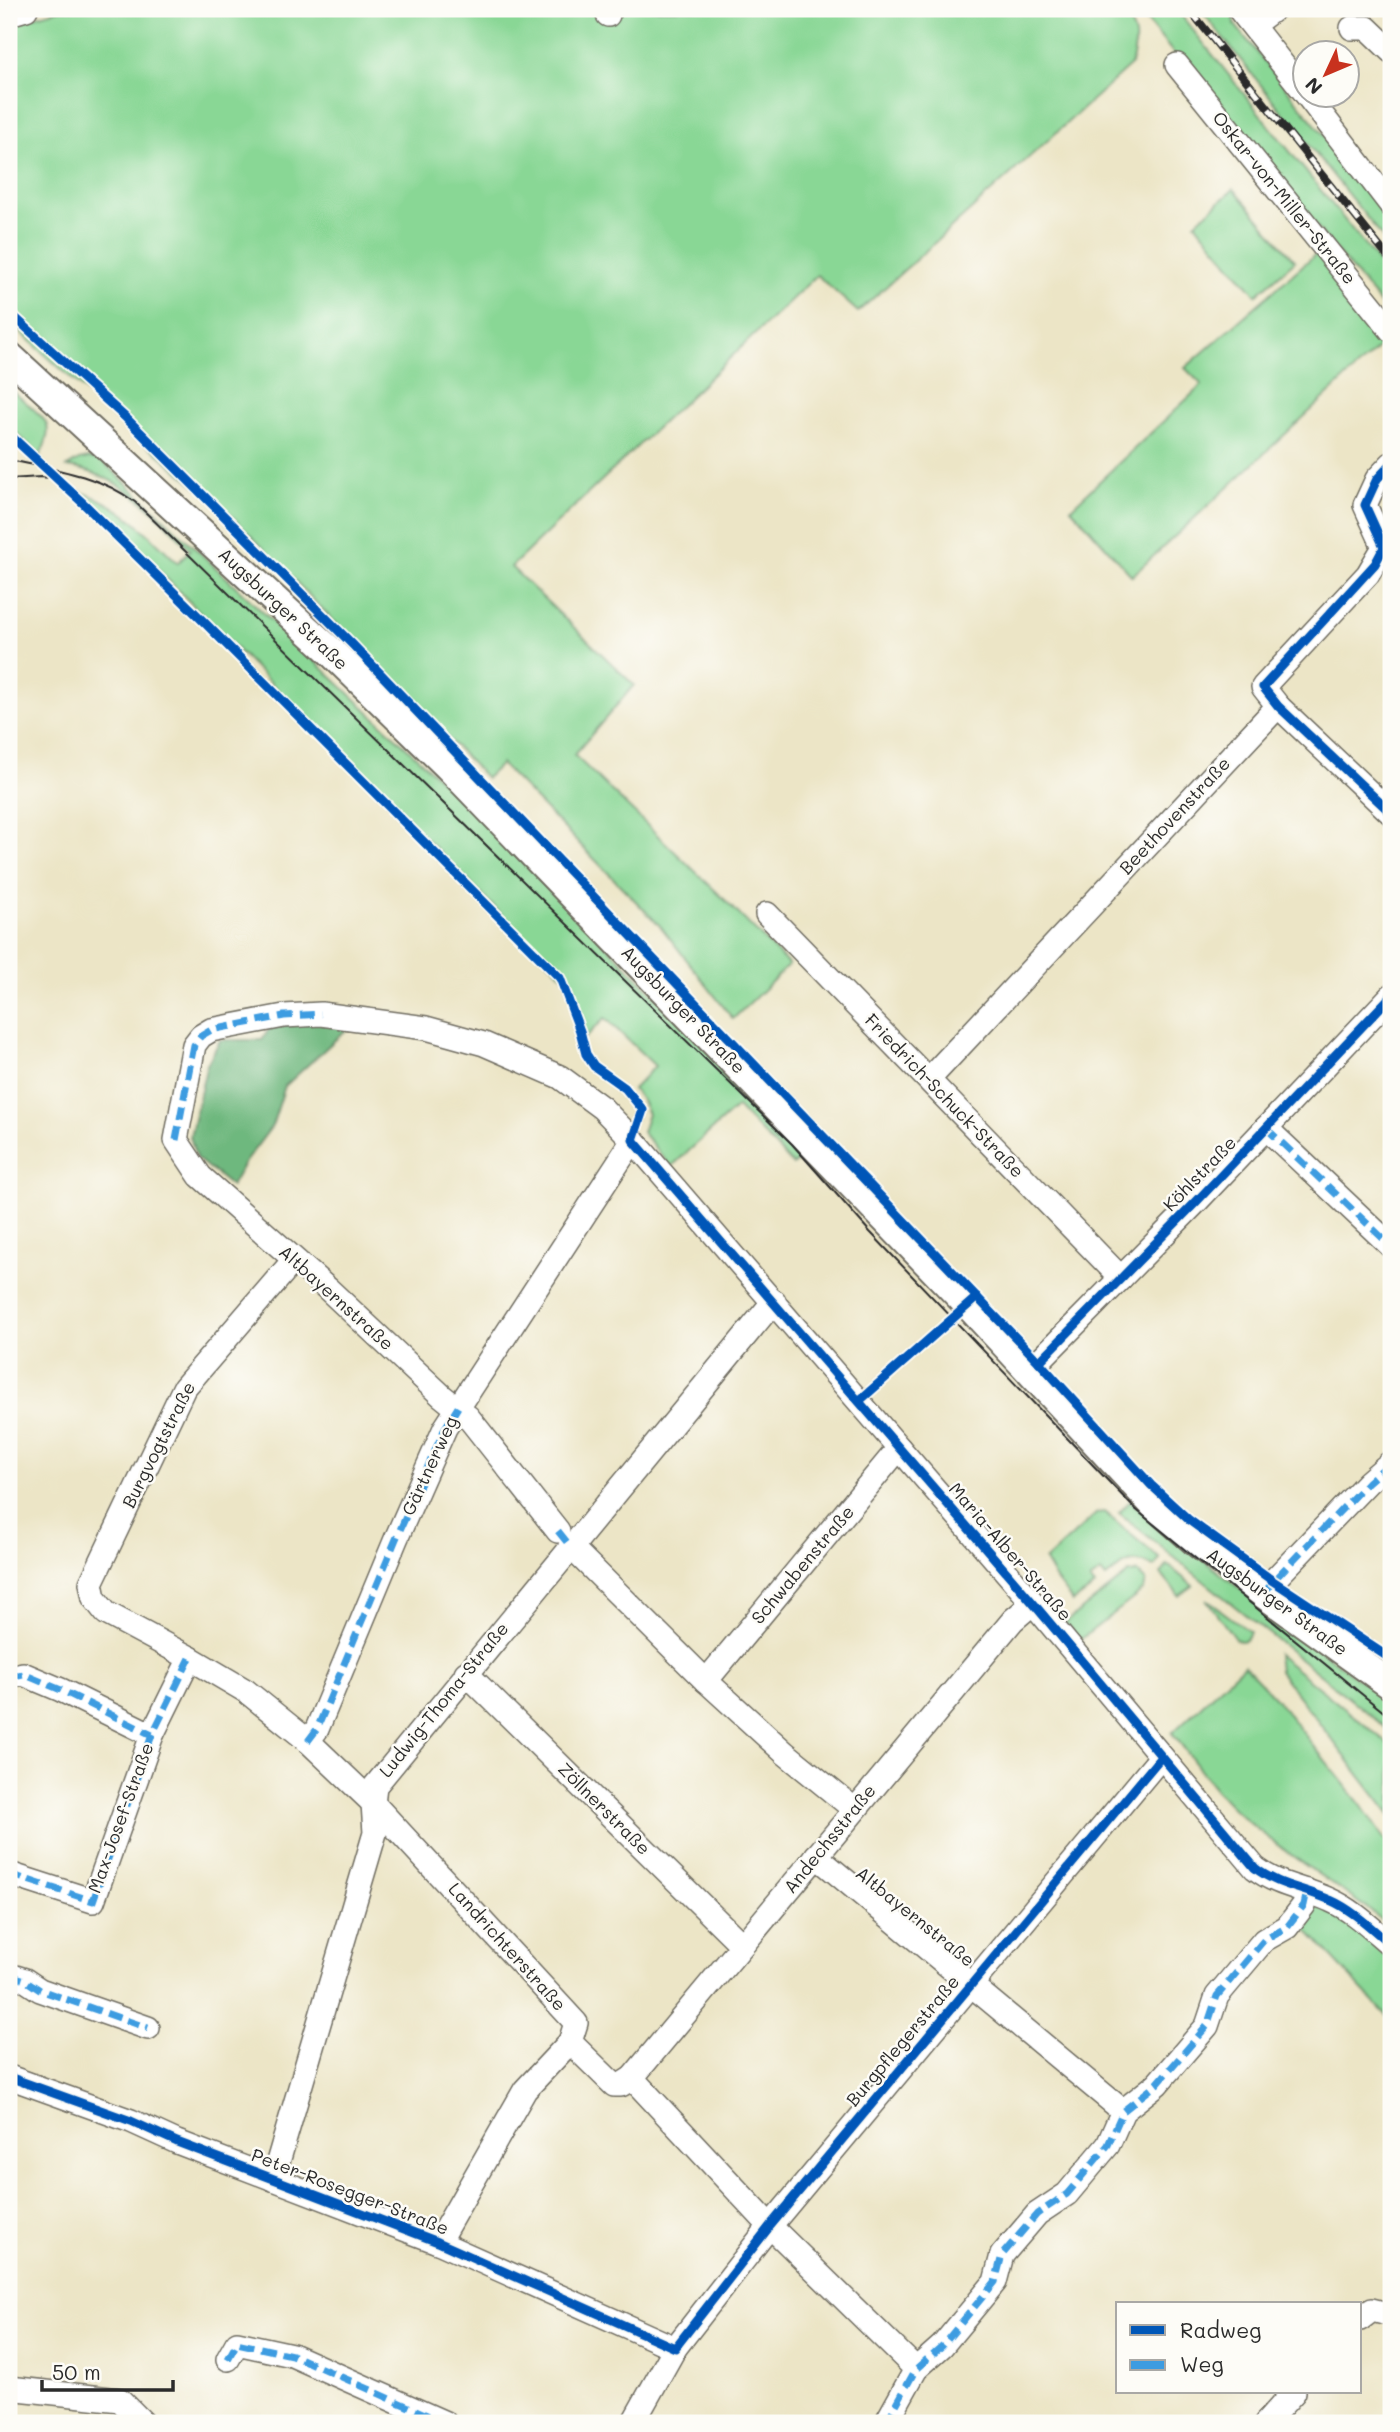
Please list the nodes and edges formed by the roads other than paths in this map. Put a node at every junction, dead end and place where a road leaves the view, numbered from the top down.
1 (26, 9) edge
2 (1274, 9) edge
3 (9, 14) edge
4 (1246, 17) edge
5 (1352, 29) dead end
6 (1391, 51) edge
7 (1177, 65) dead end
8 (1292, 76) edge
9 (1317, 108) edge
10 (1391, 205) edge
11 (1391, 330) edge
12 (9, 356) edge
13 (1391, 464) edge
14 (1387, 547) edge
15 (1278, 706) junction
16 (1391, 813) edge
17 (767, 914) dead end
18 (1391, 996) edge
19 (194, 1045) joint
20 (929, 1079) junction
21 (1266, 1128) junction
22 (634, 1140) junction
23 (1391, 1246) edge
24 (294, 1260) junction
25 (1121, 1278) junction
26 (774, 1301) junction
27 (1028, 1372) junction
28 (458, 1407) junction
29 (900, 1448) junction
30 (1391, 1462) edge
31 (564, 1538) junction
32 (1264, 1594) junction
33 (1033, 1603) junction
34 (106, 1613) joint
35 (190, 1658) junction
36 (466, 1673) junction
37 (9, 1676) edge
38 (706, 1681) junction
39 (1391, 1685) edge
40 (152, 1735) junction
41 (308, 1741) junction
42 (1161, 1757) junction
43 (373, 1803) junction
44 (854, 1809) junction
45 (816, 1856) junction
46 (9, 1874) edge
47 (1307, 1891) junction
48 (742, 1945) junction
49 (1391, 1945) edge
50 (9, 1975) edge
51 (971, 1984) junction
52 (148, 2028) dead end
53 (570, 2042) junction
54 (9, 2077) edge
55 (632, 2078) junction
56 (1123, 2111) junction
57 (273, 2179) junction
58 (770, 2226) junction
59 (438, 2242) junction
60 (1391, 2315) edge
61 (1362, 2318) edge
62 (675, 2348) junction
63 (228, 2359) dead end
64 (916, 2369) junction
65 (9, 2388) edge
66 (1292, 2394) edge
67 (143, 2423) edge
68 (444, 2423) edge
69 (633, 2423) edge
70 (886, 2423) edge
71 (1266, 2423) edge

1 - 3 street
2 - 4 street
4 - 8 street
5 - 6 street
7 - 11 street, Oskar-von-Miller-Straße
9 - 10 street
12 - 27 main road, Augsburger Straße
13 - 14 street
14 - 15 street
15 - 16 street
15 - 20 street, Beethovenstraße
17 - 20 street, Friedrich-Schuck-Straße
18 - 21 street, Köhlstraße
19 - 22 street, Maria-Alber-Straße
19 - 24 street, Altbayernstraße
20 - 25 street, Friedrich-Schuck-Straße
21 - 23 street
21 - 25 street, Köhlstraße
22 - 26 street, Maria-Alber-Straße
22 - 28 street, Gärtnerweg
24 - 28 street, Altbayernstraße
24 - 34 street, Burgvogtstraße
25 - 27 street, Köhlstraße
26 - 29 street, Maria-Alber-Straße
26 - 31 street, Ludwig-Thoma-Straße
27 - 32 main road, Augsburger Straße
28 - 31 street, Altbayernstraße
28 - 41 street, Gärtnerweg
29 - 33 street, Maria-Alber-Straße
29 - 38 street, Schwabenstraße
30 - 32 street
31 - 36 street, Ludwig-Thoma-Straße
31 - 38 street, Altbayernstraße
32 - 39 main road, Augsburger Straße
33 - 42 street, Maria-Alber-Straße
33 - 44 street, Andechsstraße
34 - 35 street, Landrichterstraße
35 - 40 street, Max-Josef-Straße
35 - 41 street, Landrichterstraße
36 - 43 street, Ludwig-Thoma-Straße
36 - 48 street, Zöllnerstraße
37 - 40 street
38 - 44 street, Altbayernstraße
40 - 46 street, Max-Josef-Straße
41 - 43 street, Landrichterstraße
42 - 47 street, Maria-Alber-Straße
42 - 51 street, Burgpflegerstraße
43 - 53 street, Landrichterstraße
43 - 57 street, Ludwig-Thoma-Straße
44 - 45 street, Andechsstraße
45 - 48 street, Andechsstraße
45 - 51 street, Altbayernstraße
47 - 49 street, Maria-Alber-Straße
47 - 56 street
48 - 55 street, Andechsstraße
50 - 52 street
51 - 56 street, Altbayernstraße
51 - 58 street, Burgpflegerstraße
53 - 55 street
53 - 59 street
54 - 57 street, Peter-Rosegger-Straße
55 - 58 street
56 - 64 street
57 - 59 street, Peter-Rosegger-Straße
58 - 62 street, Burgpflegerstraße
58 - 64 street
59 - 62 street, Peter-Rosegger-Straße
60 - 61 street
62 - 69 street, Burgpflegerstraße
63 - 68 street
64 - 70 street
65 - 67 street
66 - 71 street

